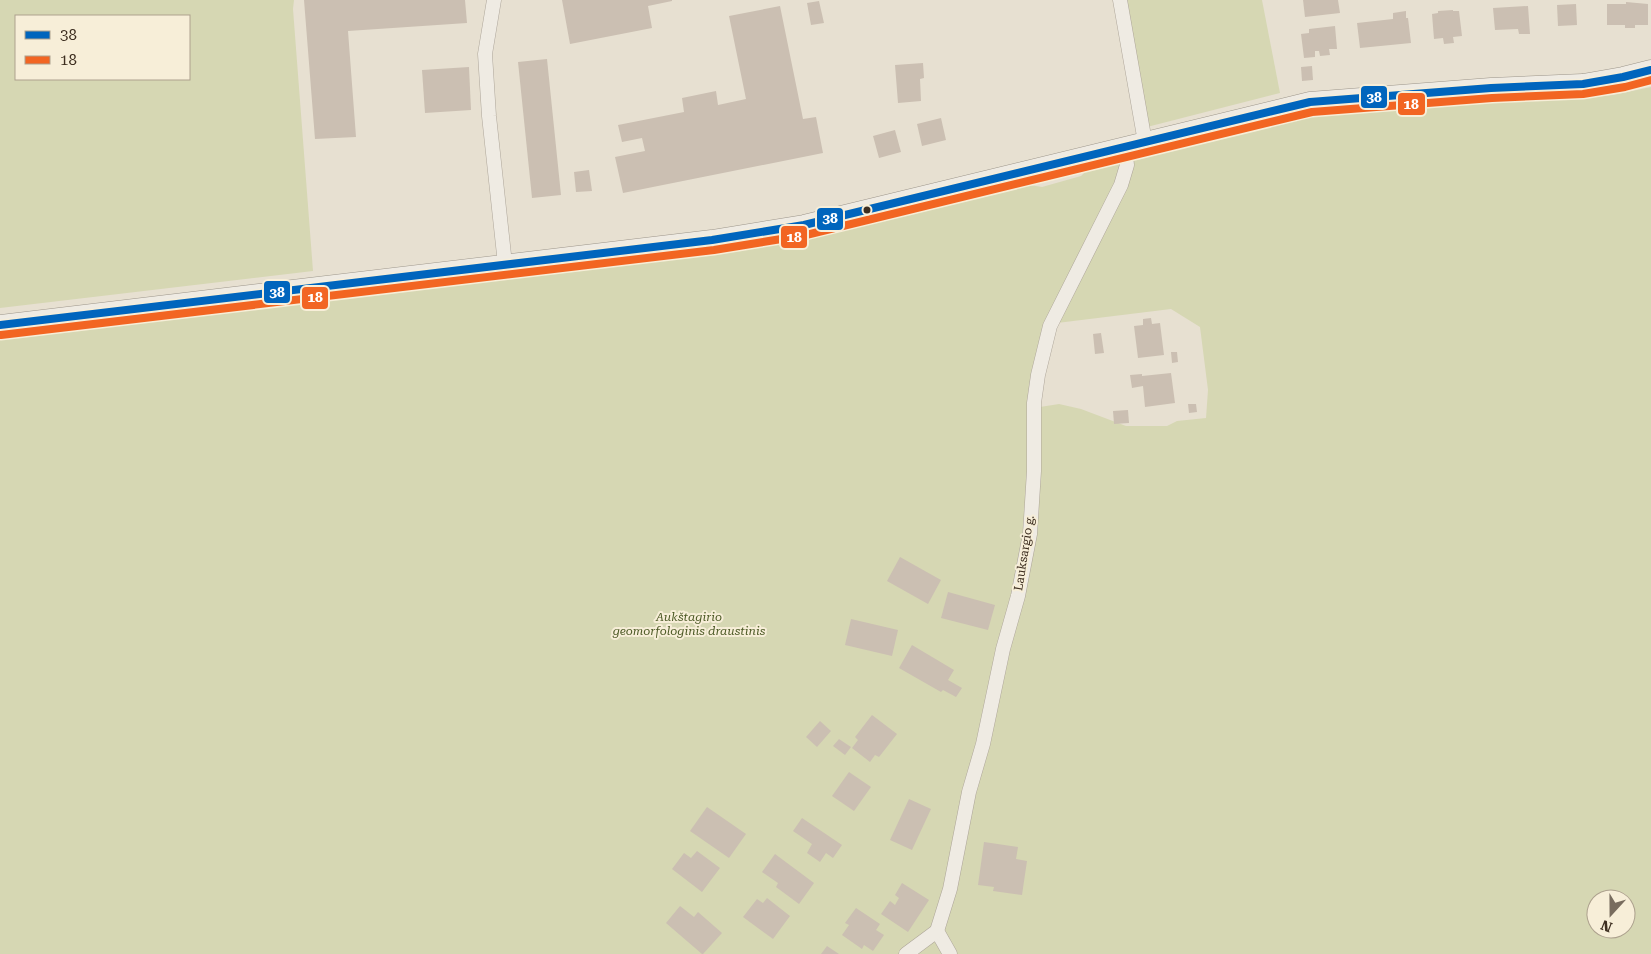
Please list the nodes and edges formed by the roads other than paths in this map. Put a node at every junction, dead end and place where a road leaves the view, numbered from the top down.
1 (494, 0) edge
2 (1120, 0) edge
3 (1651, 70) edge
4 (1146, 142) junction
5 (1125, 146) junction
6 (505, 264) junction
7 (0, 325) edge
8 (937, 931) junction
9 (906, 954) edge
10 (950, 954) edge

1 - 6 street
2 - 4 street
3 - 4 main road
4 - 5 main road
5 - 6 main road
5 - 8 street, Lauksargio g.
6 - 7 main road
8 - 9 street
8 - 10 street

